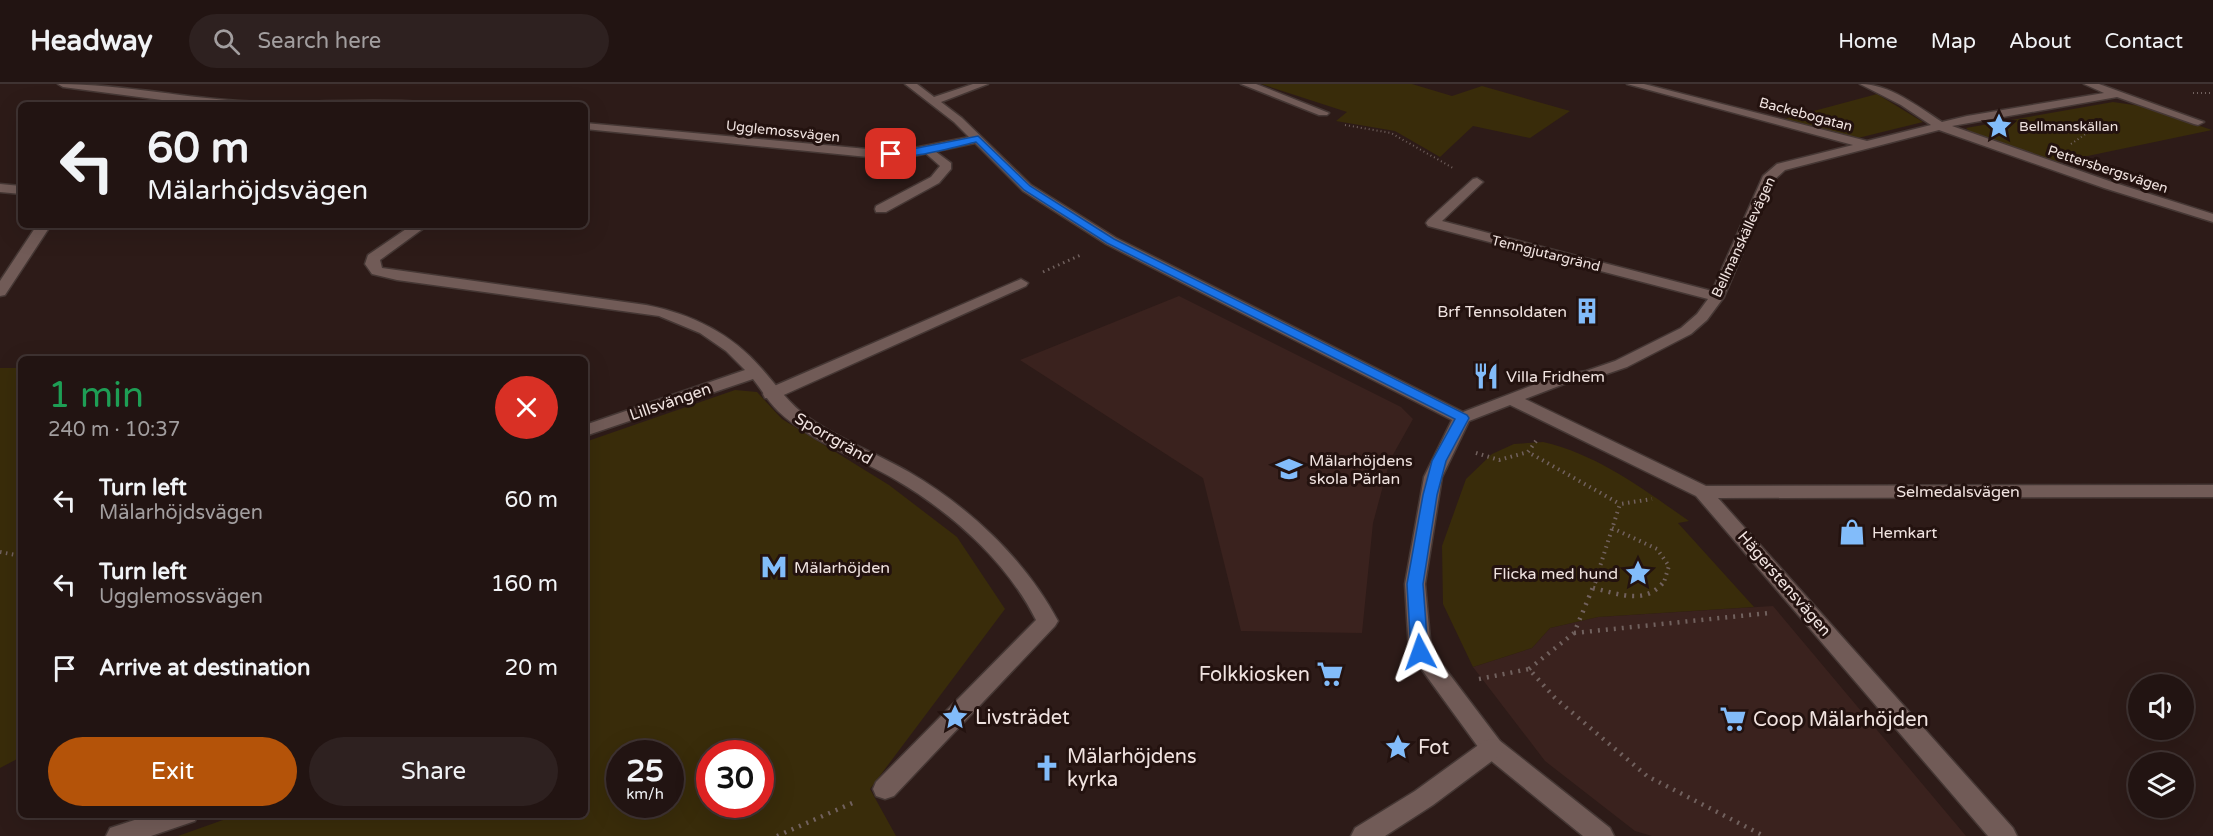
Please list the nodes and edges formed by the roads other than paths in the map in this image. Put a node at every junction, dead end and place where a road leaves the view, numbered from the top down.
1 (63, 84) edge
2 (910, 84) edge
3 (983, 84) edge
4 (1246, 84) edge
5 (1632, 84) edge
6 (1865, 84) edge
7 (2090, 84) edge
8 (2118, 94) junction
9 (933, 101) junction
10 (225, 102) edge
11 (1323, 113) road end
12 (2198, 122) dead end
13 (591, 126) edge
14 (1940, 126) junction
15 (978, 139) junction
16 (1868, 146) junction
17 (927, 150) junction
18 (1477, 182) road end
19 (0, 188) edge
20 (18, 190) edge
21 (881, 209) dead end
22 (2213, 218) edge
23 (42, 228) edge
24 (417, 228) edge
25 (1021, 283) road end
26 (0, 292) edge
27 (1717, 297) junction
28 (756, 372) junction
29 (771, 394) junction
30 (1513, 400) junction
31 (1462, 418) junction
32 (588, 430) edge
33 (2213, 491) edge
34 (1703, 492) junction
35 (1492, 748) junction
36 (885, 789) road end
37 (174, 818) edge
38 (120, 836) edge
39 (1364, 836) edge
40 (1601, 836) edge
41 (2004, 836) edge

1 - 10 street
2 - 9 street
3 - 9 street
4 - 11 street
5 - 16 street, Backebogatan
6 - 14 street, Pettersbergsvägen
7 - 8 street
8 - 12 street
8 - 14 street, Bellmanskällevägen
9 - 15 street
13 - 17 street, Ugglemossvägen
14 - 16 street, Bellmanskällevägen
14 - 22 street, Pettersbergsvägen
15 - 17 street, Ugglemossvägen
15 - 31 street
16 - 27 street, Bellmanskällevägen
17 - 21 street
18 - 27 street, Tenngjutargränd
19 - 20 street
23 - 26 street
24 - 28 street, Sporrgränd
25 - 29 street
27 - 30 street, Bellmanskällevägen
28 - 29 street, Sporrgränd
28 - 32 street, Lillsvängen
29 - 36 street, Sporrgränd
30 - 31 street, Bellmanskällevägen
30 - 34 street, Hägerstensvägen
31 - 35 street
33 - 34 street, Selmedalsvägen
34 - 41 street, Hägerstensvägen
35 - 39 street
35 - 40 street
37 - 38 street

